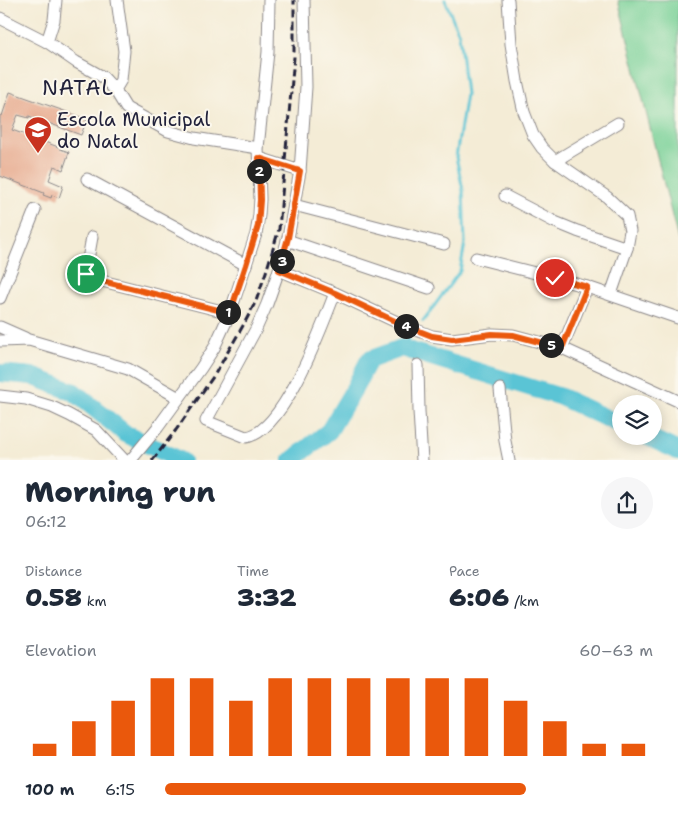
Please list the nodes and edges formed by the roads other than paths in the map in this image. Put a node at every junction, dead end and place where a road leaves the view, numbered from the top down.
1 (56, 0) edge
2 (117, 0) edge
3 (269, 0) edge
4 (304, 0) edge
5 (508, 0) edge
6 (2, 22) edge
7 (47, 42) junction
8 (115, 90) junction
9 (618, 123) dead end
10 (258, 153) junction
11 (555, 161) junction
12 (300, 171) junction
13 (86, 179) dead end
14 (505, 196) dead end
15 (294, 205) junction
16 (35, 210) dead end
17 (92, 237) dead end
18 (287, 240) junction
19 (444, 244) dead end
20 (627, 248) junction
21 (476, 258) dead end
22 (246, 265) junction
23 (279, 270) junction
24 (587, 287) junction
25 (428, 288) dead end
26 (335, 293) junction
27 (611, 294) junction
28 (0, 298) edge
29 (230, 313) junction
30 (678, 318) edge
31 (0, 327) edge
32 (29, 340) junction
33 (0, 341) edge
34 (562, 348) junction
35 (418, 364) dead end
36 (500, 390) dead end
37 (0, 396) edge
38 (179, 398) junction
39 (678, 401) edge
40 (130, 459) edge
41 (422, 460) edge
42 (509, 460) edge

1 - 7 street
2 - 8 street
3 - 10 street
4 - 12 street
5 - 11 street
6 - 7 street
7 - 8 street
8 - 10 street
9 - 11 street
10 - 12 street
10 - 22 street
11 - 20 street
12 - 15 street
13 - 22 street
14 - 20 street
15 - 18 street
15 - 19 street
16 - 28 street
17 - 29 street
18 - 23 street
18 - 25 street
20 - 27 street
21 - 24 street
22 - 29 street
23 - 26 street
23 - 26 street
24 - 27 street
24 - 34 street
26 - 34 street
27 - 30 street
29 - 38 street
31 - 32 street
32 - 33 street
32 - 38 street
34 - 39 street
35 - 41 street
36 - 42 street
37 - 40 street
38 - 40 street

